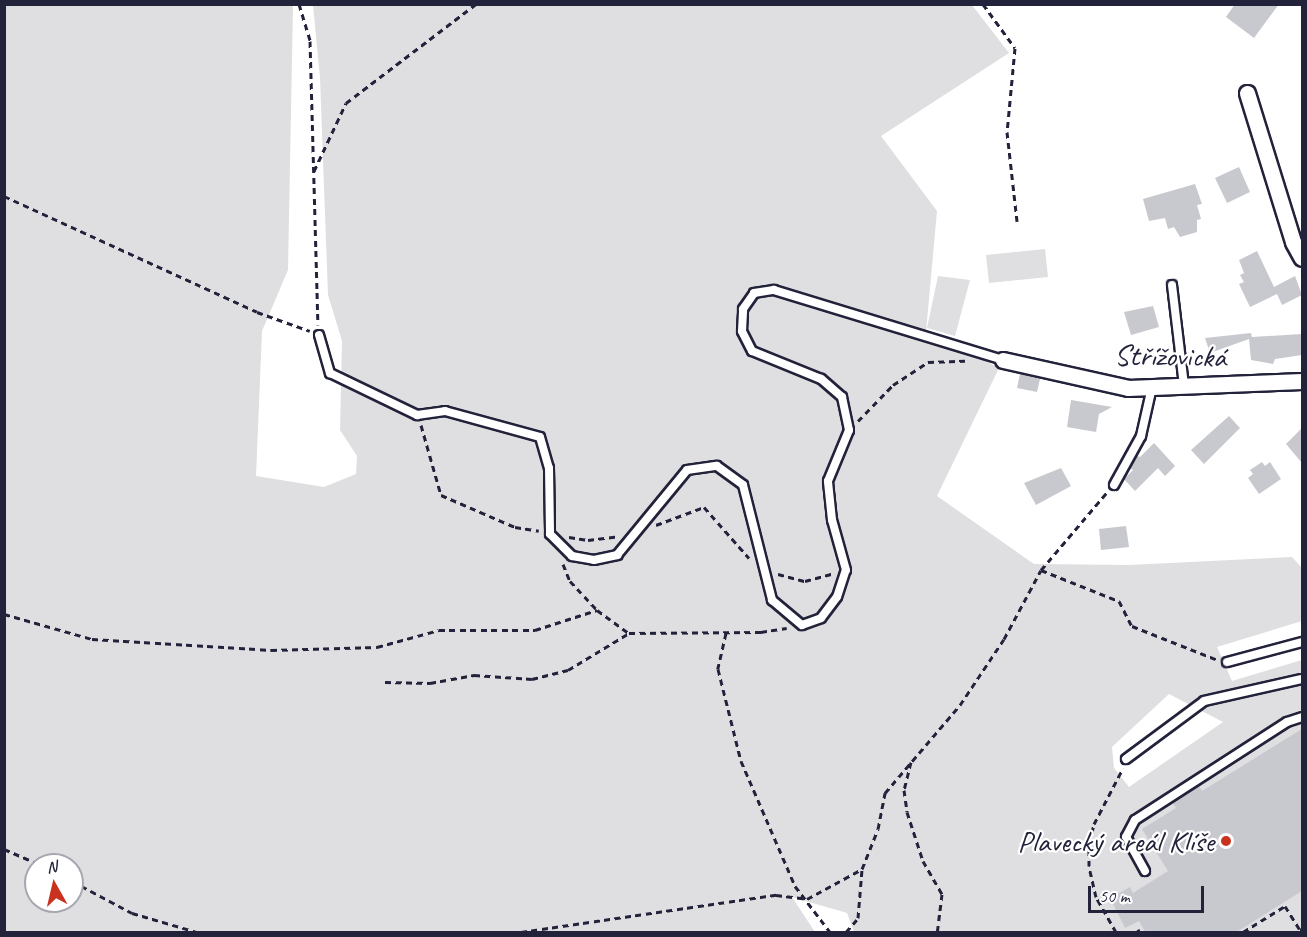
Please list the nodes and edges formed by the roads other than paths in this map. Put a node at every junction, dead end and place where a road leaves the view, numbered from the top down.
1 (1247, 93) dead end
2 (1302, 258) edge
3 (1172, 285) dead end
4 (318, 335) road end
5 (1003, 360) joint
6 (1302, 381) edge
7 (1184, 386) junction
8 (1152, 387) junction
9 (1114, 485) road end
10 (1302, 642) edge
11 (1227, 662) road end
12 (1302, 679) edge
13 (1302, 717) edge
14 (1126, 759) road end
15 (1145, 871) dead end

1 - 2 street
3 - 7 lane
4 - 5 lane
5 - 8 street, Střížovická
6 - 7 street, Střížovická
7 - 8 street, Střížovická
8 - 9 lane
10 - 11 lane
12 - 14 lane
13 - 15 lane

